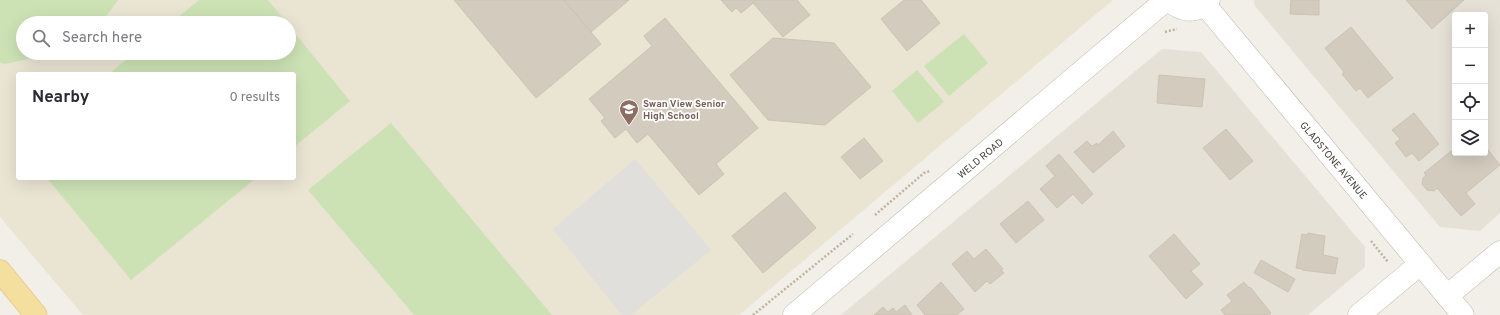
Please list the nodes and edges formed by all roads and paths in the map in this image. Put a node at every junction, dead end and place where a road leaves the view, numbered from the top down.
1 (1167, 0) edge
2 (1207, 2) edge
3 (1500, 252) edge
4 (1420, 264) junction
5 (0, 271) edge
6 (1447, 296) junction
7 (36, 315) edge
8 (794, 315) edge
9 (1359, 315) edge
10 (1463, 315) edge

1 - 2 street, GLADSTONE AVENUE
1 - 8 street, WELD ROAD
2 - 4 street, GLADSTONE AVENUE
3 - 6 street
4 - 6 street, GLADSTONE AVENUE
4 - 9 street
5 - 7 main road
6 - 10 street, GLADSTONE AVENUE

